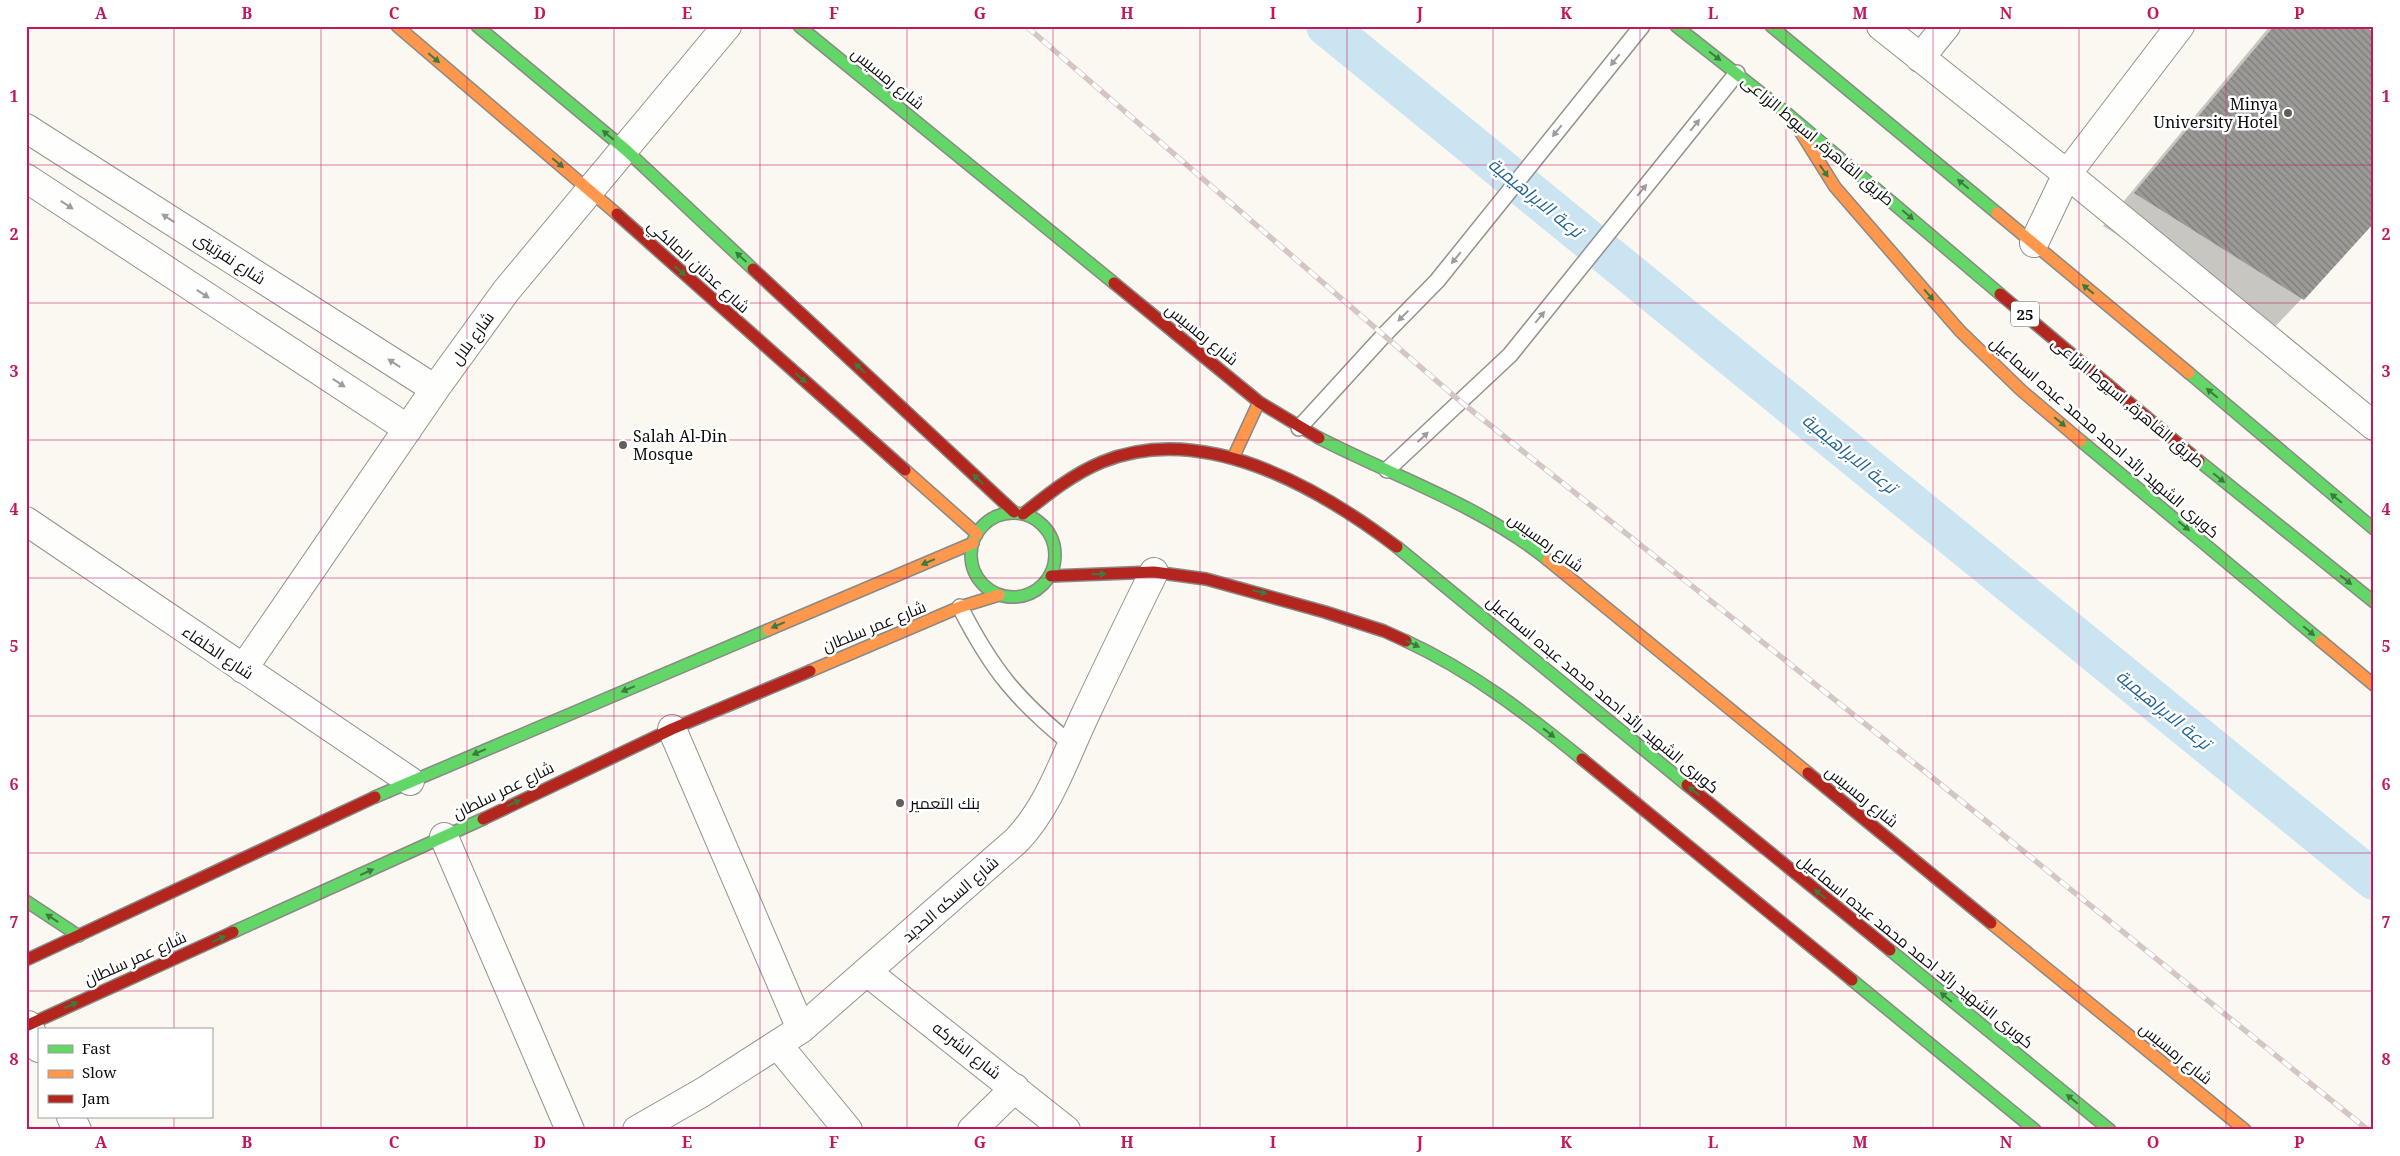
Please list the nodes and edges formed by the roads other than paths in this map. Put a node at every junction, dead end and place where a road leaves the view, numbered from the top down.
1 (397, 26) edge
2 (477, 26) edge
3 (727, 26) edge
4 (799, 26) edge
5 (1642, 26) edge
6 (1676, 26) edge
7 (1770, 26) edge
8 (1881, 26) edge
9 (1946, 26) edge
10 (2180, 26) edge
11 (1920, 58) junction
12 (1737, 73) junction
13 (1789, 115) junction
14 (26, 128) edge
15 (626, 150) junction
16 (2067, 174) junction
17 (26, 178) edge
18 (591, 191) junction
19 (2034, 243) junction
20 (435, 389) junction
21 (1259, 402) junction
22 (2374, 426) edge
23 (1299, 428) junction
24 (408, 429) junction
25 (1233, 458) junction
26 (1387, 470) junction
27 (1019, 513) junction
28 (26, 521) edge
29 (2374, 529) edge
30 (975, 538) junction
31 (1154, 572) junction
32 (1051, 576) junction
33 (999, 595) junction
34 (2374, 602) edge
35 (960, 608) junction
36 (243, 669) junction
37 (2374, 685) edge
38 (672, 729) junction
39 (1071, 744) junction
40 (410, 781) junction
41 (444, 836) junction
42 (26, 901) edge
43 (79, 936) junction
44 (26, 960) edge
45 (867, 972) junction
46 (41, 1028) edge
47 (801, 1029) junction
48 (778, 1045) junction
49 (1015, 1088) junction
50 (71, 1118) edge
51 (77, 1130) edge
52 (570, 1130) edge
53 (637, 1130) edge
54 (848, 1130) edge
55 (972, 1130) edge
56 (1066, 1130) edge
57 (2036, 1130) edge
58 (2110, 1130) edge
59 (2245, 1130) edge

1 -> 18 main road, شارع عدنان المالكي
15 -> 2 main road, شارع عدنان المالكي
3 - 15 street, شارع بلال
4 - 21 main road, شارع رمسيس
5 -> 23 lane
6 -> 12 main road, طريق القاهرة, اسيوط الزراعى / 25
19 -> 7 main road
8 - 11 street
9 - 11 street
10 - 16 street
11 - 16 street
12 - 13 main road, طريق القاهرة, اسيوط الزراعى / 25
26 -> 12 lane
13 -> 34 main road, طريق القاهرة, اسيوط الزراعى / 25
13 -> 37 main road, كوبرى الشهيد رائد احمد محمد عبده اسماعيل
20 -> 14 street, شارع نفرتيتى
15 - 18 street, شارع بلال
27 -> 15 main road, شارع عدنان المالكي
16 - 19 street
16 - 22 street
17 -> 24 street
18 - 20 street, شارع بلال
18 -> 30 main road, شارع عدنان المالكي
29 -> 19 main road
20 - 24 street, شارع بلال
21 - 23 main road, شارع رمسيس
21 - 25 main road
23 - 26 main road, شارع رمسيس
24 - 36 street, شارع بلال
25 - 27 main road, كوبرى الشهيد رائد احمد محمد عبده اسماعيل
58 -> 25 main road, كوبرى الشهيد رائد احمد محمد عبده اسماعيل
26 - 59 main road, شارع رمسيس
27 - 30 main road
27 - 32 main road
28 - 36 street, شارع الخلفاء
30 - 33 main road
30 -> 40 main road
32 -> 31 main road
31 - 39 street, شارع السكه الحديد
31 -> 57 main road
32 - 33 main road
33 - 35 main road, شارع عمر سلطان
35 - 38 main road, شارع عمر سلطان
35 - 39 lane
36 - 40 street, شارع الخلفاء
41 -> 38 main road, شارع عمر سلطان
38 - 47 street
39 - 45 street, شارع السكه الحديد
40 - 43 main road
46 -> 41 main road, شارع عمر سلطان
41 - 52 street
43 -> 42 main road
43 - 44 main road
45 - 47 street, شارع السكه الحديد
45 - 49 street, شارع الشركه
47 - 48 street, شارع السكه الحديد
48 - 53 street, شارع السكه الحديد
48 - 54 street
49 - 55 street
49 - 56 street, شارع الشركه
50 - 51 street

